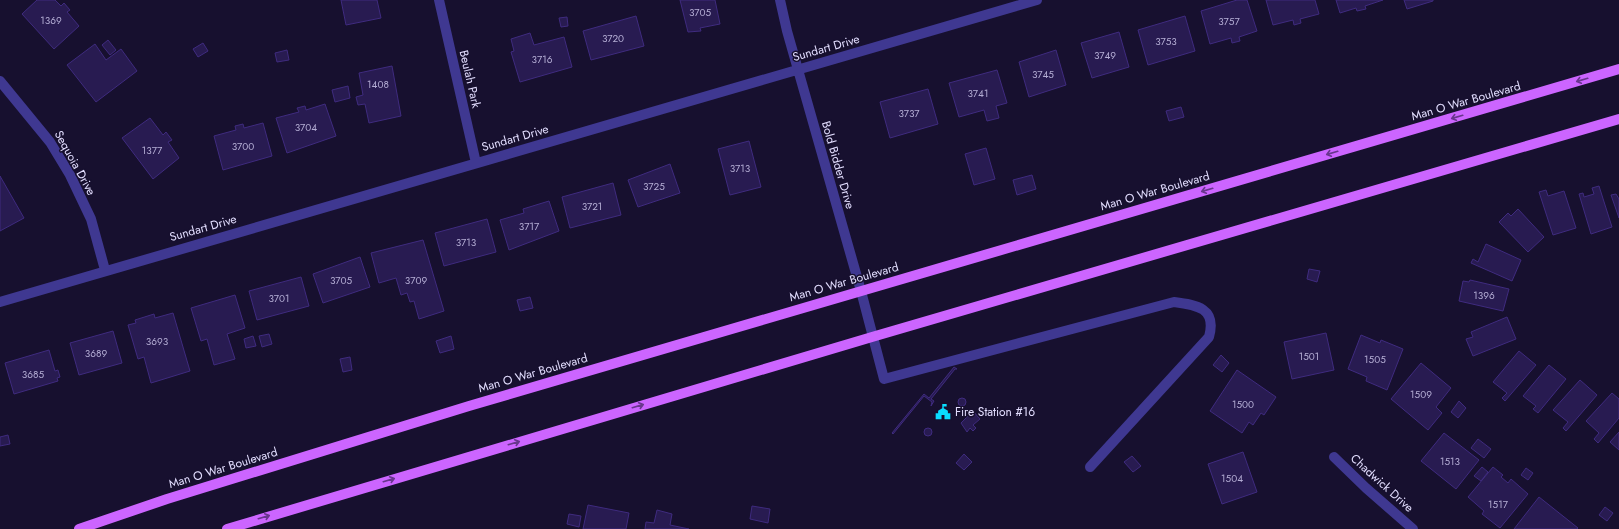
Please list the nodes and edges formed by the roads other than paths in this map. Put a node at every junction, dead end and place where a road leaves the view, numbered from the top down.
1 (439, 0) edge
2 (780, 0) edge
3 (1037, 0) edge
4 (797, 70) junction
5 (1619, 70) edge
6 (0, 81) edge
7 (1619, 119) edge
8 (476, 163) junction
9 (105, 270) junction
10 (861, 290) junction
11 (0, 302) edge
12 (872, 337) junction
13 (1334, 457) dead end
14 (1090, 467) dead end
15 (79, 529) edge
16 (227, 529) edge
17 (1413, 529) edge

1 - 8 street, Beulah Park
2 - 4 street, Bold Bidder Drive
3 - 4 street, Sundart Drive
4 - 8 street, Sundart Drive
4 - 10 street, Bold Bidder Drive
5 -> 10 main road, Man O War Boulevard
6 - 9 street, Sequoia Drive
7 - 12 main road
8 - 9 street, Sundart Drive
9 - 11 street, Sundart Drive
10 - 12 street, Bold Bidder Drive
10 - 15 main road, Man O War Boulevard
12 - 14 street, Bold Bidder Drive
16 -> 12 main road
13 - 17 street, Chadwick Drive

